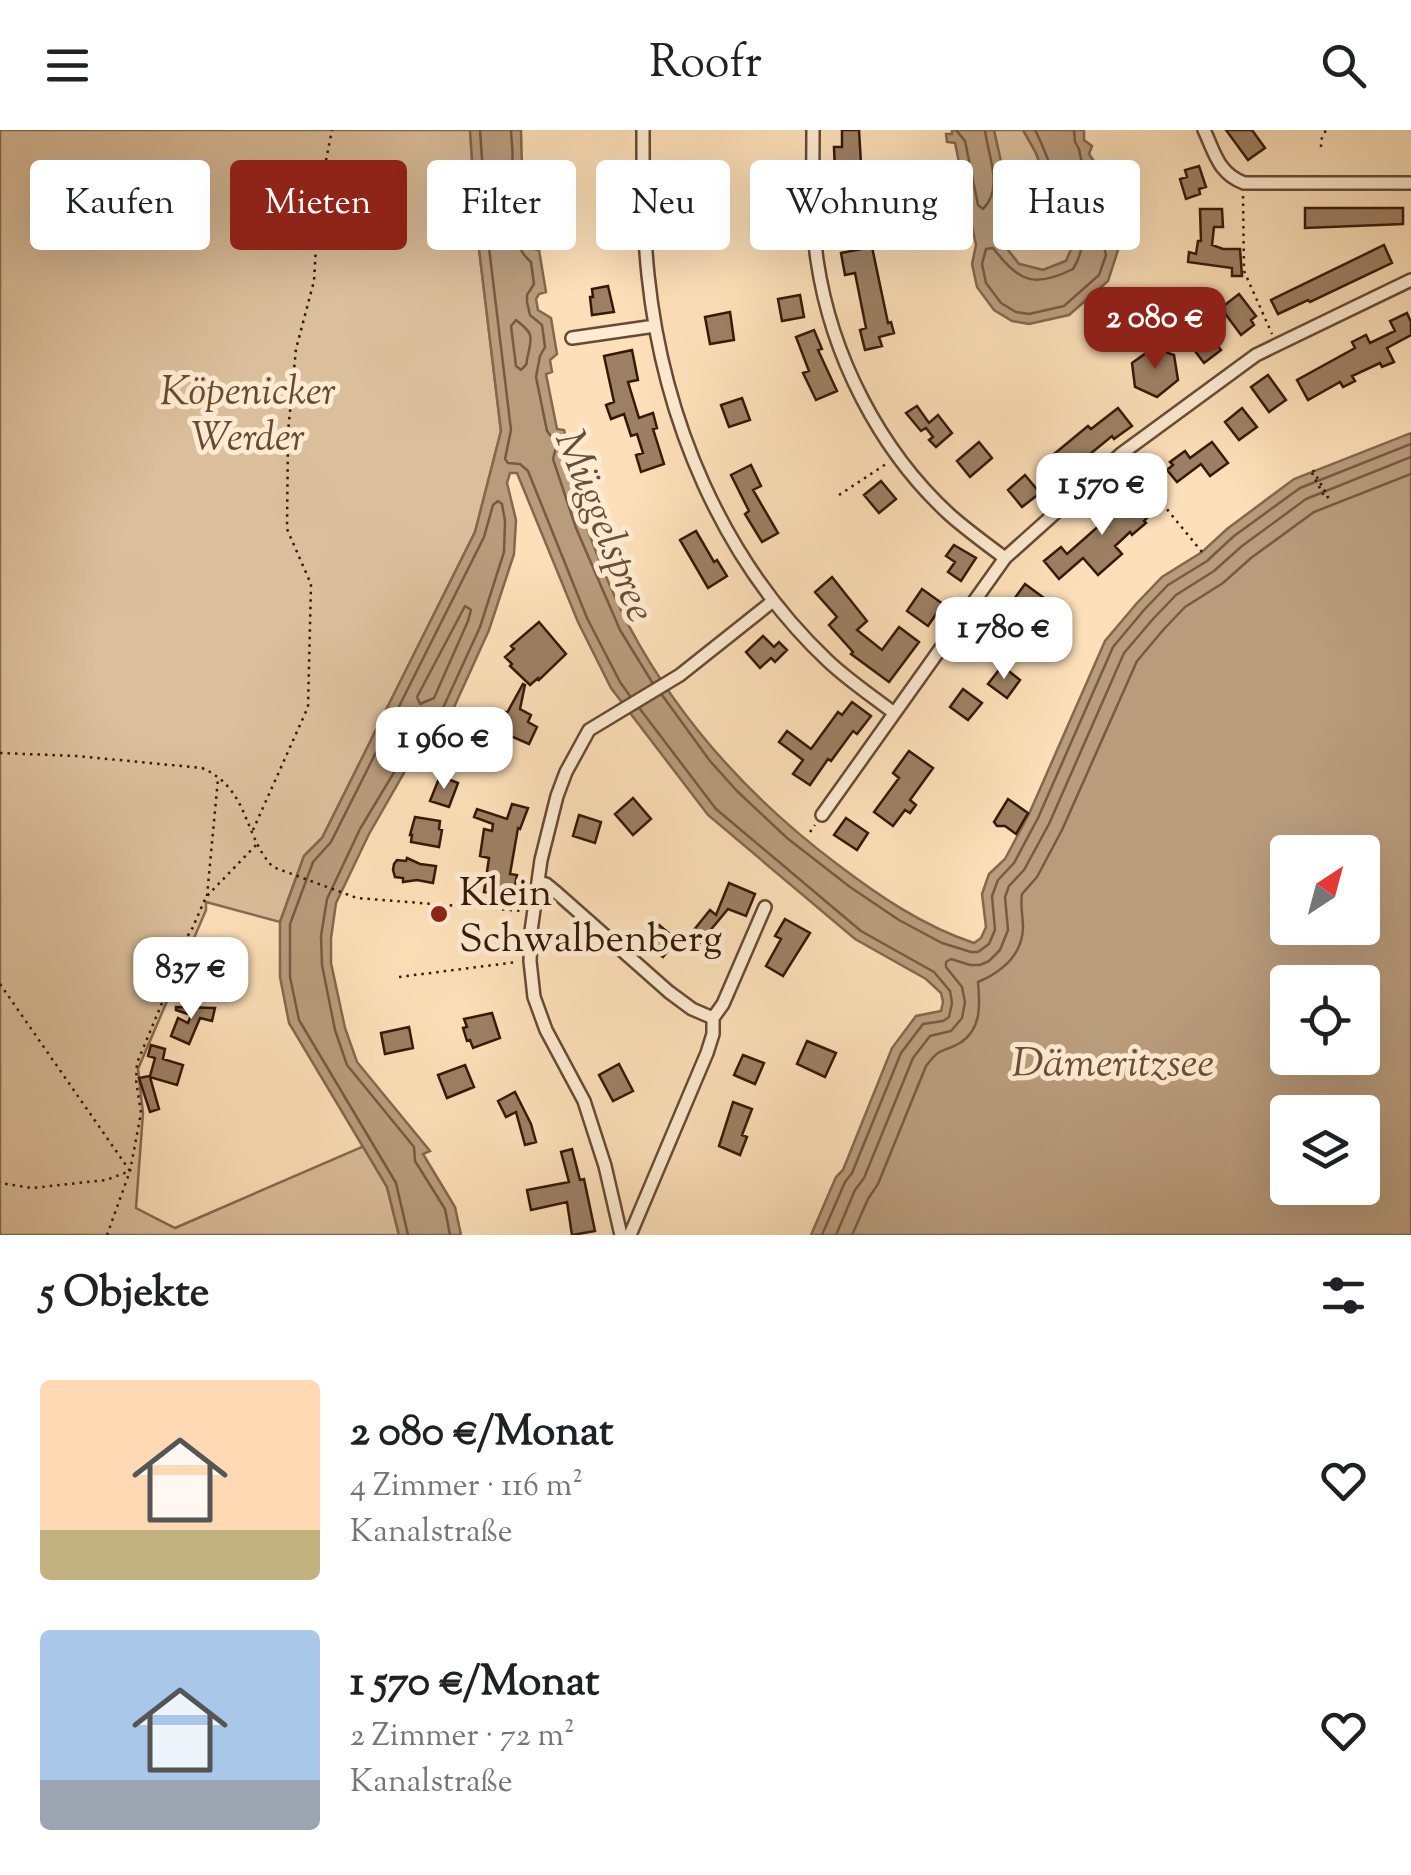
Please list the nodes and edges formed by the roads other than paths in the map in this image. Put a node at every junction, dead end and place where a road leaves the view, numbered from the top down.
1 (643, 130) edge
2 (813, 130) edge
3 (1204, 130) edge
4 (1411, 183) edge
5 (1411, 280) edge
6 (655, 326) junction
7 (572, 338) dead end
8 (1004, 558) junction
9 (773, 601) junction
10 (894, 713) junction
11 (822, 815) dead end
12 (538, 882) junction
13 (764, 907) dead end
14 (713, 1018) junction
15 (620, 1235) edge
16 (630, 1235) edge

1 - 6 street
2 - 8 street
3 - 4 street
5 - 8 street
6 - 7 street
6 - 9 street
8 - 10 street
9 - 10 street
9 - 12 street
10 - 11 street
12 - 14 street
12 - 15 street
13 - 14 street
14 - 16 street

